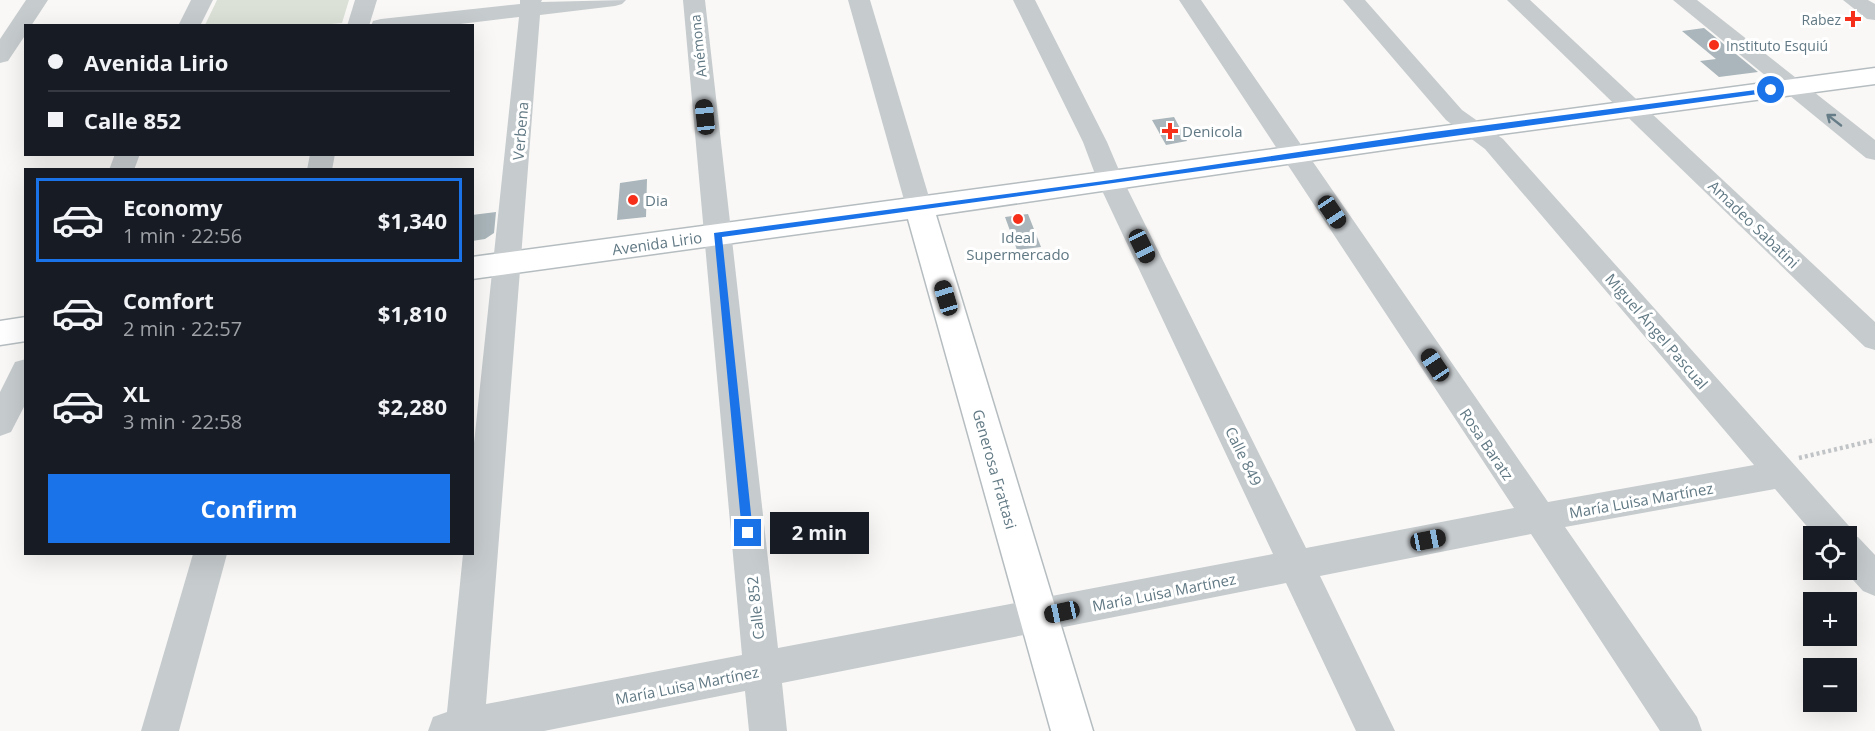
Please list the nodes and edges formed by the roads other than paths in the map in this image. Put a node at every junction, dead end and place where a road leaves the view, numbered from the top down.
1 (37, 0) edge
2 (202, 0) edge
3 (366, 0) edge
4 (615, 0) edge
5 (694, 0) edge
6 (859, 0) edge
7 (1024, 0) edge
8 (1190, 0) edge
9 (1354, 0) edge
10 (1518, 0) edge
11 (1684, 0) edge
12 (1854, 0) edge
13 (530, 4) edge
14 (1875, 14) edge
15 (190, 24) edge
16 (359, 24) edge
17 (395, 24) edge
18 (0, 56) edge
19 (24, 62) edge
20 (0, 64) edge
21 (1875, 76) edge
22 (1794, 87) junction
23 (1633, 109) junction
24 (1473, 130) junction
25 (1875, 152) edge
26 (1293, 155) junction
27 (1111, 182) junction
28 (919, 207) junction
29 (717, 235) junction
30 (508, 263) junction
31 (474, 268) edge
32 (24, 330) edge
33 (0, 333) edge
34 (1875, 339) edge
35 (24, 374) edge
36 (0, 423) edge
37 (1780, 474) junction
38 (1538, 518) junction
39 (1827, 526) edge
40 (210, 555) edge
41 (1857, 560) edge
42 (1297, 565) junction
43 (1875, 580) edge
44 (1038, 617) junction
45 (762, 670) junction
46 (458, 730) edge
47 (160, 731) edge
48 (768, 731) edge
49 (1072, 731) edge
50 (1376, 731) edge
51 (1683, 731) edge

1 - 18 street
2 - 15 street
3 - 16 street
4 - 13 street
5 - 29 street, Anémona
6 - 28 street
7 - 27 street, Calle 849
8 - 26 street, Rosa Baratz
9 - 24 street, Miguel Ángel Pascual
10 - 23 street, Amadeo Sabatini
11 - 22 street
12 - 14 street
13 - 17 street
13 - 30 street, Verbena
19 - 20 street
21 - 22 main road, Avenida Lirio
22 - 23 main road, Avenida Lirio
25 -> 22 street
23 - 24 main road, Avenida Lirio
23 - 34 street, Amadeo Sabatini
24 - 26 main road, Avenida Lirio
24 - 37 street, Miguel Ángel Pascual
26 - 27 main road, Avenida Lirio
26 - 38 street, Rosa Baratz
27 - 28 main road, Avenida Lirio
27 - 42 street, Calle 849
28 - 29 main road, Avenida Lirio
28 - 44 main road, Generosa Frattasi
29 - 30 main road, Avenida Lirio
29 - 45 street, Calle 852
30 - 31 main road, Avenida Lirio
30 - 46 street, Verbena
32 - 33 main road
35 - 36 street
37 - 38 street, María Luisa Martínez
37 - 39 street, Miguel Ángel Pascual
38 - 42 street, María Luisa Martínez
38 - 51 street, Rosa Baratz
40 - 47 street
41 - 43 street
42 - 44 street, María Luisa Martínez
42 - 50 street, Calle 849
44 - 45 street, María Luisa Martínez
44 - 49 main road, Generosa Frattasi
45 - 46 street, María Luisa Martínez
45 - 48 street, Calle 852

